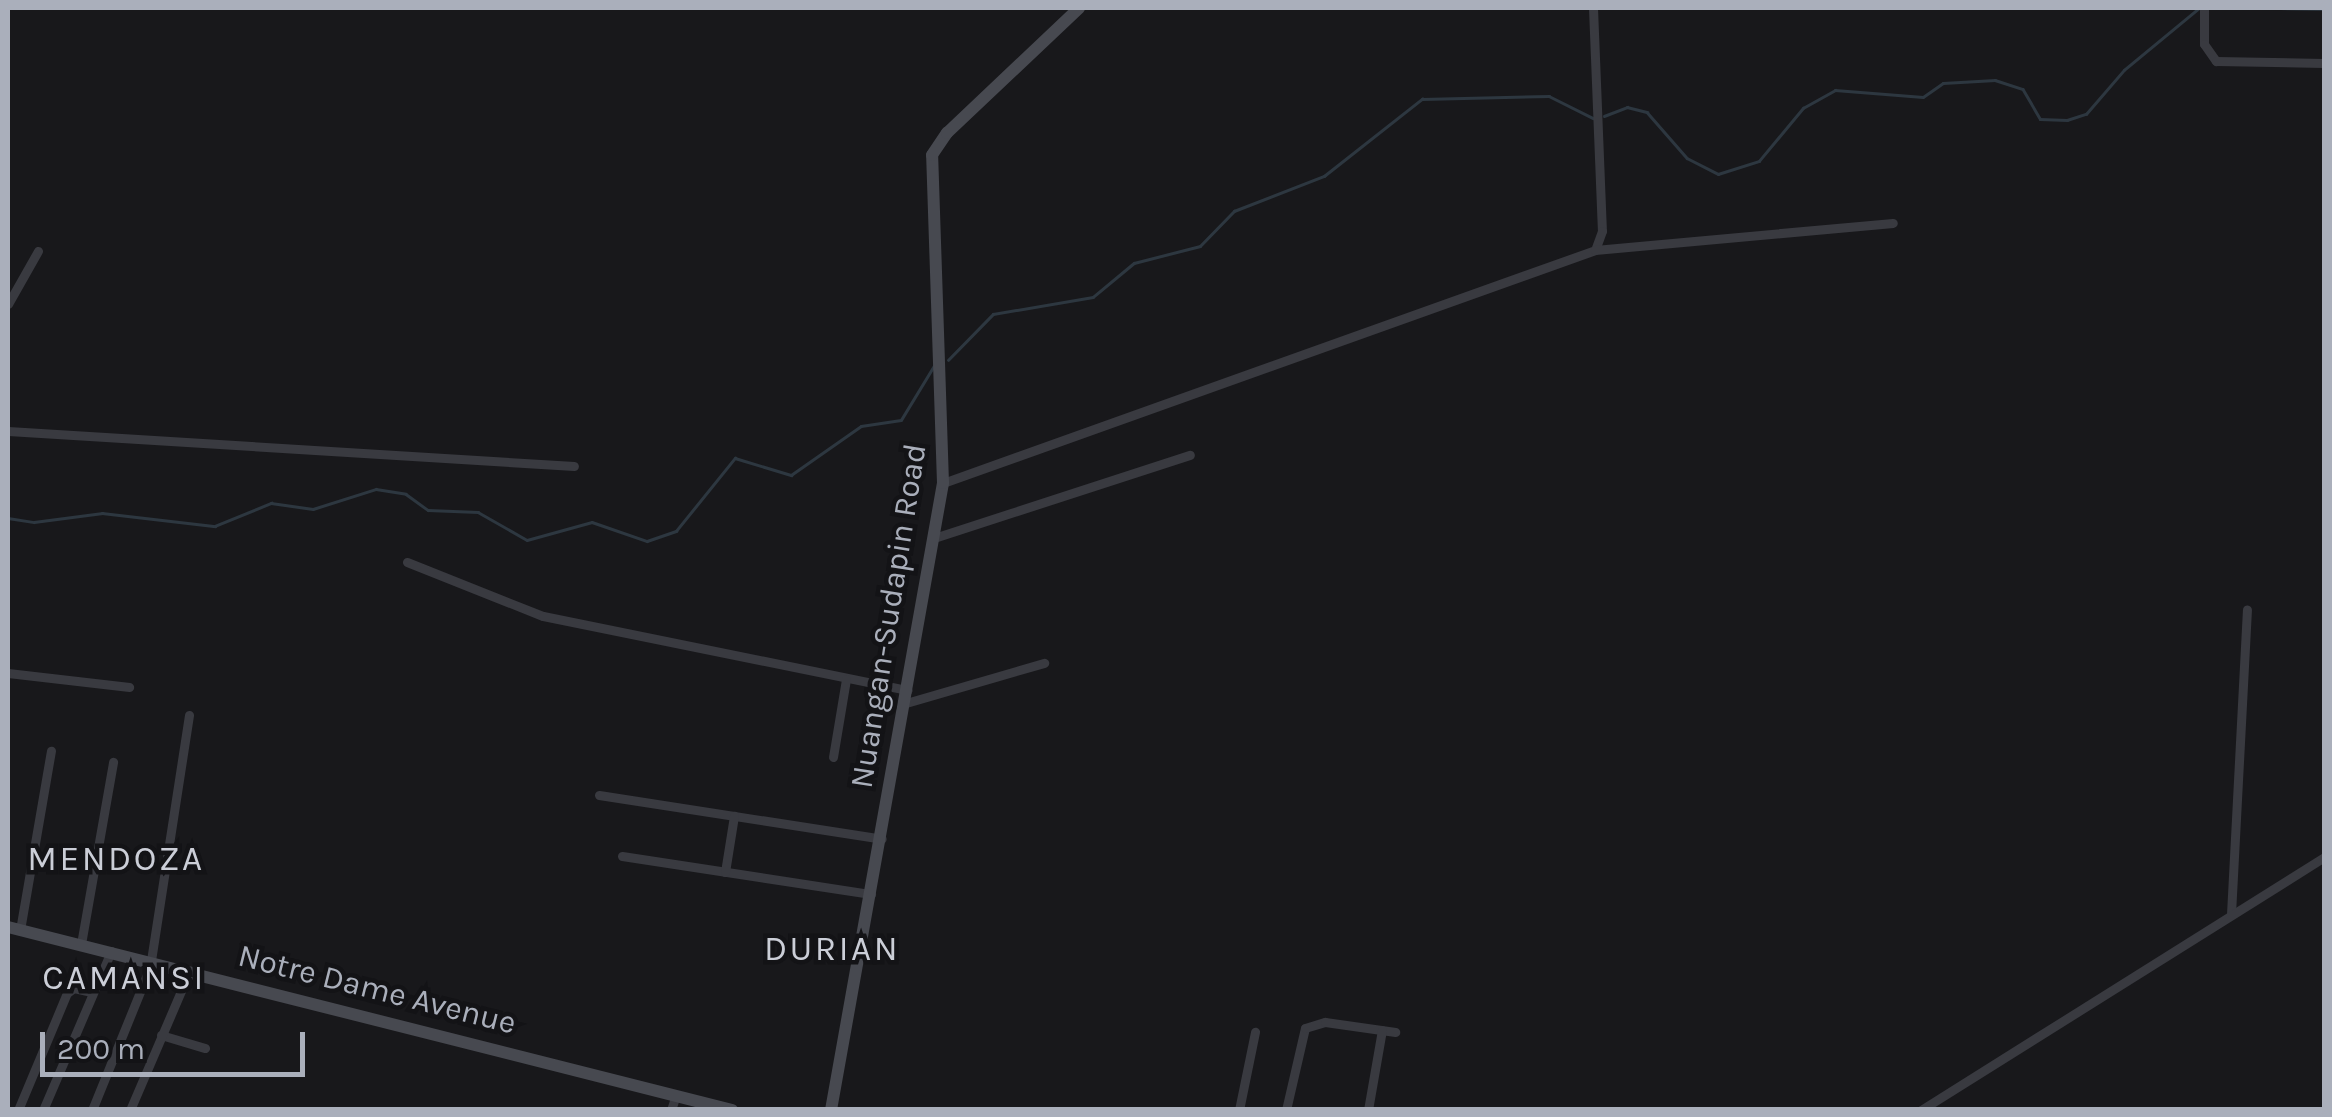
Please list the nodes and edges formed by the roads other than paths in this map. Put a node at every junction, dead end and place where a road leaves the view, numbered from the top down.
1 (1079, 8) edge
2 (1593, 8) edge
3 (2204, 8) edge
4 (2324, 63) edge
5 (1892, 223) dead end
6 (1596, 250) junction
7 (38, 251) dead end
8 (8, 304) edge
9 (8, 431) edge
10 (1190, 456) dead end
11 (574, 466) dead end
12 (943, 483) junction
13 (934, 538) junction
14 (407, 562) dead end
15 (2248, 609) dead end
16 (1044, 663) dead end
17 (8, 673) edge
18 (846, 679) junction
19 (128, 686) dead end
20 (907, 697) junction
21 (189, 715) dead end
22 (51, 751) dead end
23 (833, 757) dead end
24 (113, 762) dead end
25 (599, 794) dead end
26 (734, 816) junction
27 (882, 839) junction
28 (622, 856) dead end
29 (2324, 857) edge
30 (725, 872) junction
31 (872, 894) junction
32 (2231, 914) junction
33 (14, 928) edge
34 (81, 944) junction
35 (111, 951) junction
36 (151, 961) junction
37 (190, 970) junction
38 (91, 992) junction
39 (1382, 1030) junction
40 (1255, 1032) dead end
41 (1395, 1032) dead end
42 (161, 1035) junction
43 (205, 1048) dead end
44 (676, 1095) junction
45 (18, 1110) edge
46 (43, 1110) edge
47 (92, 1110) edge
48 (130, 1110) edge
49 (672, 1110) edge
50 (732, 1110) edge
51 (831, 1110) edge
52 (1238, 1110) edge
53 (1286, 1110) edge
54 (1368, 1110) edge
55 (1921, 1110) edge

1 - 12 street, Nuangan-Sudapin Road
2 - 6 street
3 - 4 street
5 - 6 street
6 - 12 street
7 - 8 street
9 - 11 street
10 - 13 street
12 - 13 street, Nuangan-Sudapin Road
13 - 20 street, Nuangan-Sudapin Road
14 - 18 street
15 - 32 street
16 - 20 street
17 - 19 street
18 - 20 street
18 - 23 street
20 - 27 street, Nuangan-Sudapin Road
21 - 36 street
22 - 33 street
24 - 34 street
25 - 26 street
26 - 27 street
26 - 30 street
27 - 31 street, Nuangan-Sudapin Road
28 - 30 street
29 - 32 street
30 - 31 street
31 - 51 street, Nuangan-Sudapin Road
32 - 55 street
33 - 34 street, Notre Dame Avenue
34 - 35 street, Notre Dame Avenue
35 - 36 street, Notre Dame Avenue
35 - 38 street
36 - 37 street, Notre Dame Avenue
36 - 47 street
37 - 42 street
37 - 44 street, Notre Dame Avenue
38 - 45 street
38 - 46 street
39 - 41 street
39 - 53 street
39 - 54 street
40 - 52 street
42 - 43 street
42 - 48 street
44 - 49 street
44 - 50 street, Notre Dame Avenue

